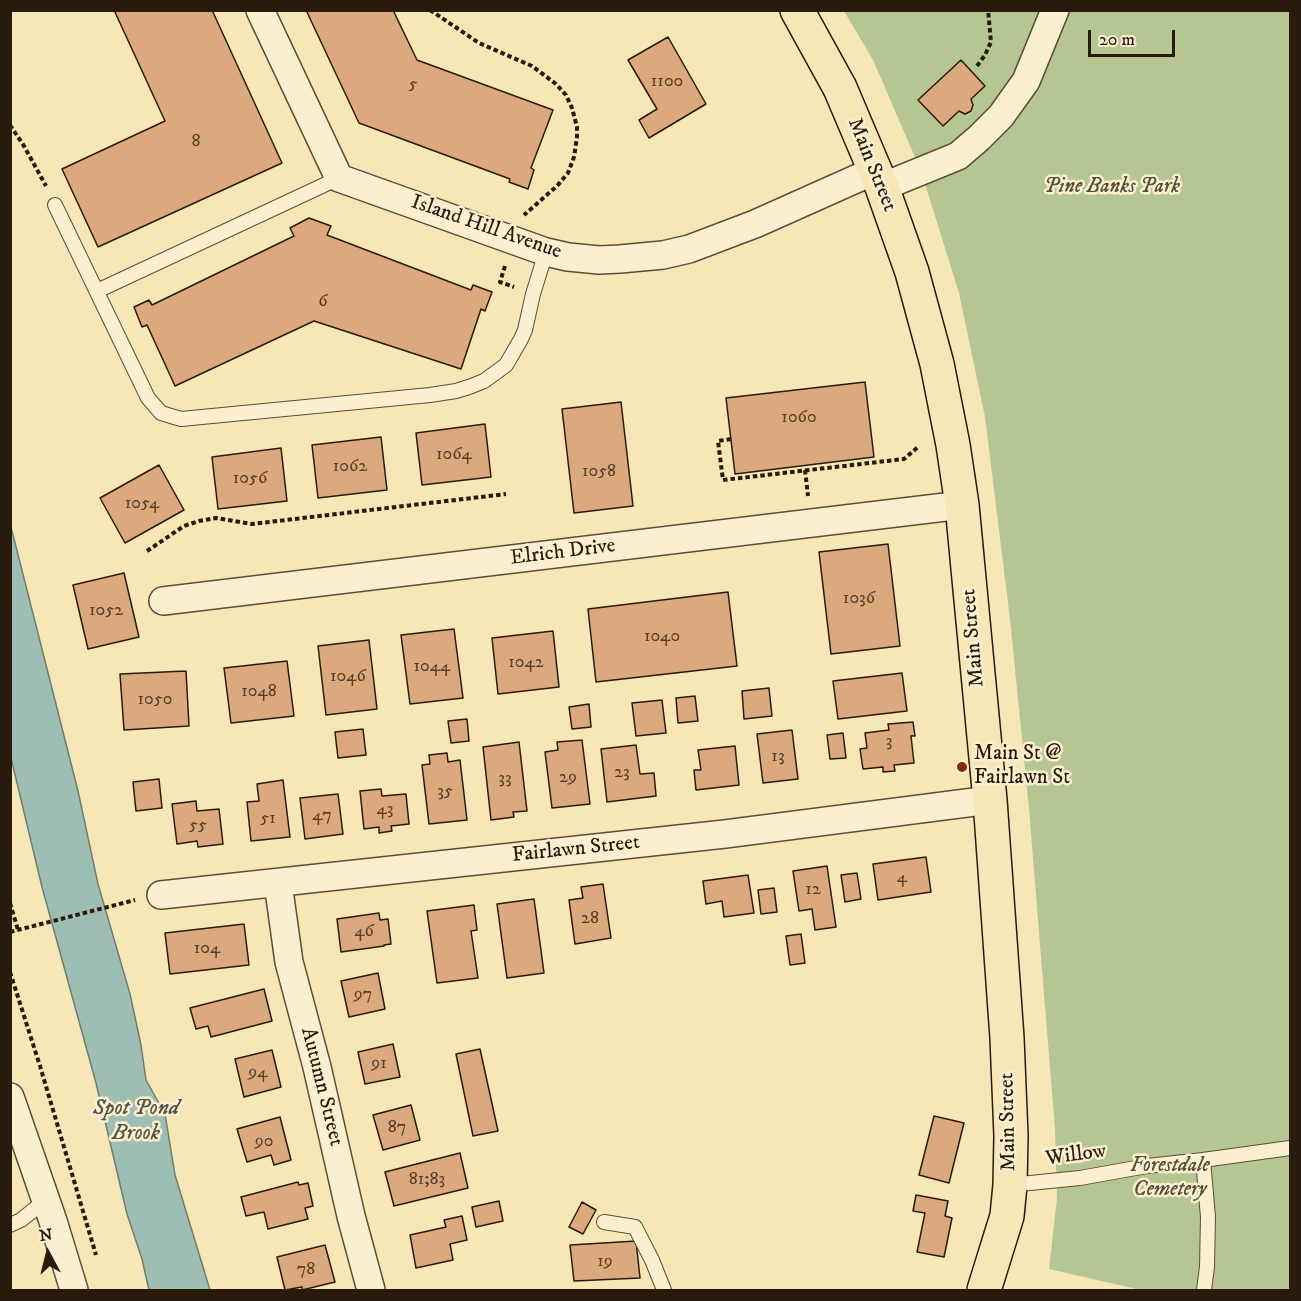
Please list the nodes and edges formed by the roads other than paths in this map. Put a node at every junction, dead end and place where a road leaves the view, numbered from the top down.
1 (260, 10) edge
2 (797, 10) edge
3 (1055, 10) edge
4 (339, 178) junction
5 (879, 179) junction
6 (55, 205) road end
7 (546, 252) junction
8 (97, 291) junction
9 (962, 505) junction
10 (163, 601) dead end
11 (990, 800) junction
12 (278, 883) junction
13 (161, 895) dead end
14 (10, 1097) edge
15 (1290, 1148) edge
16 (1203, 1160) junction
17 (1010, 1185) junction
18 (46, 1200) junction
19 (604, 1222) dead end
20 (10, 1225) edge
21 (74, 1290) edge
22 (371, 1290) edge
23 (664, 1290) edge
24 (984, 1290) edge
25 (1204, 1290) edge

1 - 4 street
2 - 5 main road, Main Street
3 - 5 street, Island Hill Avenue
4 - 7 street, Island Hill Avenue
4 - 8 lane
5 - 7 street, Island Hill Avenue
5 - 9 main road, Main Street
6 - 8 lane
7 - 8 lane
9 - 10 street, Elrich Drive
9 - 11 main road, Main Street
11 - 12 street, Fairlawn Street
11 - 17 main road, Main Street
12 - 13 street, Fairlawn Street
12 - 22 street, Autumn Street
14 - 18 street
15 - 16 lane, Willow
16 - 17 lane, Willow
16 - 25 lane
17 - 24 main road, Main Street
18 - 20 lane
18 - 21 street
19 - 23 lane

